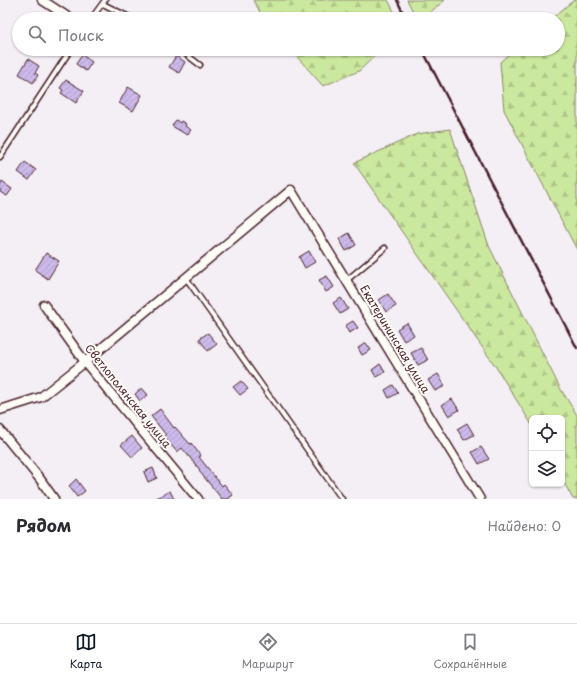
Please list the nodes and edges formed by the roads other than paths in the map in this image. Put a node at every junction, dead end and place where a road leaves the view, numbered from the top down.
1 (42, 0) edge
2 (104, 2) edge
3 (60, 12) edge
4 (96, 12) edge
5 (121, 12) edge
6 (66, 56) edge
7 (188, 56) edge
8 (200, 65) dead end
9 (0, 157) edge
10 (385, 248) dead end
11 (186, 278) junction
12 (346, 280) junction
13 (44, 305) dead end
14 (85, 362) junction
15 (0, 410) edge
16 (0, 430) edge
17 (54, 499) edge
18 (198, 499) edge
19 (342, 499) edge
20 (480, 499) edge

1 - 3 street
2 - 4 lane
2 - 5 lane
6 - 9 lane
7 - 8 lane
10 - 12 lane
11 - 12 street, Екатерининская улица
11 - 14 street
11 - 19 lane
12 - 20 street, Екатерининская улица
13 - 14 street, Светлополянская улица
14 - 15 street
14 - 18 street, Светлополянская улица
16 - 17 street

